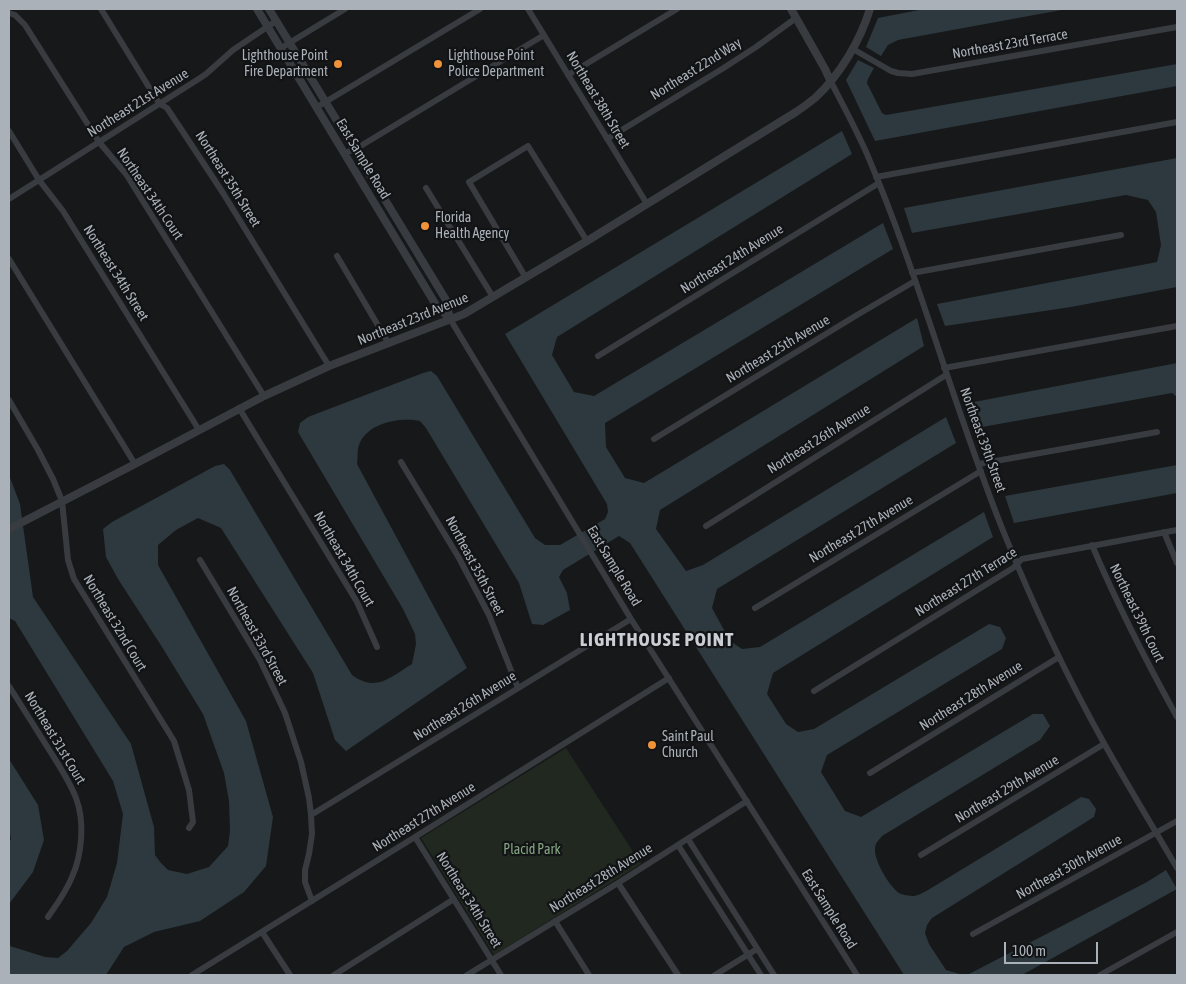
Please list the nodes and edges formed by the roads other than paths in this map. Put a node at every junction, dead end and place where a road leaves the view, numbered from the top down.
1 (101, 9) edge
2 (257, 9) edge
3 (269, 9) edge
4 (346, 9) edge
5 (480, 9) edge
6 (528, 9) edge
7 (676, 9) edge
8 (791, 9) edge
9 (870, 9) edge
10 (9, 13) edge
11 (796, 18) junction
12 (276, 21) junction
13 (268, 26) junction
14 (1177, 27) edge
15 (544, 35) junction
16 (290, 43) junction
17 (281, 48) junction
18 (857, 51) junction
19 (568, 75) junction
20 (830, 80) junction
21 (326, 101) junction
22 (160, 104) junction
23 (316, 107) junction
24 (1177, 122) edge
25 (9, 131) edge
26 (607, 138) junction
27 (99, 142) junction
28 (354, 150) junction
29 (344, 153) junction
30 (39, 180) junction
31 (878, 180) junction
32 (426, 188) dead end
33 (9, 199) edge
34 (647, 204) junction
35 (1121, 234) dead end
36 (587, 241) junction
37 (337, 256) dead end
38 (9, 259) edge
39 (422, 260) junction
40 (413, 266) junction
41 (912, 273) junction
42 (526, 278) junction
43 (915, 281) junction
44 (493, 297) junction
45 (450, 319) junction
46 (1177, 326) edge
47 (388, 344) junction
48 (598, 356) dead end
49 (329, 366) junction
50 (945, 371) junction
51 (264, 396) junction
52 (9, 400) edge
53 (239, 408) junction
54 (199, 430) junction
55 (1156, 432) dead end
56 (654, 439) dead end
57 (401, 462) dead end
58 (135, 464) junction
59 (980, 467) junction
60 (62, 501) junction
61 (706, 526) dead end
62 (9, 528) edge
63 (1177, 530) edge
64 (1164, 532) junction
65 (1092, 545) junction
66 (200, 560) dead end
67 (1177, 562) edge
68 (1017, 563) junction
69 (755, 608) dead end
70 (631, 619) junction
71 (377, 647) dead end
72 (1059, 657) junction
73 (669, 678) junction
74 (9, 686) edge
75 (518, 688) junction
76 (814, 691) dead end
77 (1177, 717) edge
78 (1104, 744) junction
79 (870, 773) dead end
80 (747, 802) junction
81 (311, 815) junction
82 (1177, 822) edge
83 (189, 828) dead end
84 (1156, 834) junction
85 (415, 838) junction
86 (688, 839) junction
87 (678, 844) junction
88 (921, 855) dead end
89 (1177, 868) edge
90 (618, 883) junction
91 (454, 899) junction
92 (312, 901) junction
93 (48, 917) dead end
94 (555, 921) junction
95 (262, 932) junction
96 (1177, 932) edge
97 (973, 934) dead end
98 (758, 949) junction
99 (748, 955) junction
100 (492, 960) junction
101 (201, 973) edge
102 (192, 975) edge
103 (290, 975) edge
104 (334, 975) edge
105 (467, 975) edge
106 (501, 975) edge
107 (589, 975) edge
108 (678, 975) edge
109 (714, 975) edge
110 (761, 975) edge
111 (774, 975) edge
112 (857, 975) edge
113 (1100, 975) edge

1 - 22 street, Northeast 35th Street
2 - 13 street, East Sample Road
3 - 12 street, East Sample Road
4 - 16 street
5 - 21 street
6 - 15 street, Northeast 38th Street
7 - 19 street
8 - 11 street, Northeast 39th Street
9 - 18 street, Northeast 23rd Avenue
10 - 27 street, Northeast 34th Court
11 - 20 street, Northeast 39th Street
11 - 26 street, Northeast 22nd Way
12 - 13 street, Northeast 21st Avenue
12 - 16 street, East Sample Road
13 - 17 street, East Sample Road
13 - 22 street, Northeast 21st Avenue
14 - 18 street, Northeast 23rd Terrace
15 - 19 street, Northeast 38th Street
15 - 28 street
16 - 17 street
16 - 21 street, East Sample Road
17 - 23 street, East Sample Road
18 - 20 street, Northeast 23rd Avenue
19 - 26 street, Northeast 38th Street
20 - 31 street, Northeast 39th Street
20 - 34 street, Northeast 23rd Avenue
21 - 23 street
21 - 28 street, East Sample Road
22 - 27 street, Northeast 21st Avenue
22 - 49 street, Northeast 35th Street
23 - 29 street, East Sample Road
24 - 31 street, Northeast 24th Avenue
25 - 30 street, Northeast 34th Street
26 - 34 street, Northeast 38th Street
27 - 30 street, Northeast 21st Avenue
27 - 51 street, Northeast 34th Court
28 - 29 street
28 - 39 street, East Sample Road
29 - 40 street, East Sample Road
30 - 33 street, Northeast 21st Avenue
30 - 54 street, Northeast 34th Street
31 - 41 street, Northeast 39th Street
31 - 48 street, Northeast 24th Avenue
32 - 44 street
34 - 36 street, Northeast 23rd Avenue
35 - 41 street
36 - 42 street, Northeast 23rd Avenue
36 - 42 street
37 - 47 street
38 - 58 street
39 - 40 street
39 - 45 street, East Sample Road
40 - 45 street, East Sample Road
41 - 43 street, Northeast 39th Street
42 - 44 street, Northeast 23rd Avenue
43 - 50 street, Northeast 39th Street
43 - 56 street, Northeast 25th Avenue
44 - 45 street, Northeast 23rd Avenue
45 - 47 street, Northeast 23rd Avenue
45 - 70 street, East Sample Road
46 - 50 street, Northeast 26th Avenue
47 - 49 street, Northeast 23rd Avenue
49 - 51 street, Northeast 23rd Avenue
50 - 59 street, Northeast 39th Street
50 - 61 street, Northeast 26th Avenue
51 - 53 street, Northeast 23rd Avenue
52 - 60 street, Northeast 32nd Court
53 - 54 street, Northeast 23rd Avenue
53 - 71 street, Northeast 34th Court
54 - 58 street, Northeast 23rd Avenue
55 - 59 street, Northeast 27th Avenue
57 - 75 street, Northeast 35th Street
58 - 60 street, Northeast 23rd Avenue
59 - 68 street, Northeast 39th Street
59 - 69 street, Northeast 27th Avenue
60 - 62 street, Northeast 23rd Avenue
60 - 83 street, Northeast 32nd Court
63 - 64 street, Northeast 27th Terrace
64 - 65 street, Northeast 27th Terrace
64 - 67 street
65 - 68 street, Northeast 27th Terrace
65 - 77 street, Northeast 39th Court
66 - 81 street, Northeast 33rd Street
68 - 72 street, Northeast 39th Street
68 - 76 street, Northeast 27th Terrace
70 - 73 street, East Sample Road
70 - 75 street, Northeast 26th Avenue
72 - 78 street, Northeast 39th Street
72 - 79 street, Northeast 28th Avenue
73 - 80 street, East Sample Road
73 - 85 street, Northeast 27th Avenue
74 - 93 street, Northeast 31st Court
75 - 81 street, Northeast 26th Avenue
78 - 84 street, Northeast 39th Street
78 - 88 street, Northeast 29th Avenue
80 - 86 street, Northeast 28th Avenue
80 - 112 street, East Sample Road
81 - 92 street, Northeast 33rd Street
82 - 84 street, Northeast 30th Avenue
84 - 89 street, Northeast 39th Street
84 - 97 street, Northeast 30th Avenue
85 - 91 street, Northeast 34th Street
85 - 92 street, Northeast 27th Avenue
86 - 87 street, Northeast 28th Avenue
86 - 98 street
87 - 90 street, Northeast 28th Avenue
87 - 99 street
90 - 94 street, Northeast 28th Avenue
90 - 108 street
91 - 100 street, Northeast 34th Street
91 - 104 street
92 - 95 street, Northeast 27th Avenue
94 - 100 street, Northeast 28th Avenue
94 - 107 street
95 - 101 street, Northeast 27th Avenue
95 - 103 street
96 - 113 street
98 - 99 street
98 - 111 street
99 - 109 street
99 - 110 street
100 - 105 street, Northeast 28th Avenue
100 - 106 street, Northeast 34th Street
101 - 102 street, Northeast 27th Avenue

